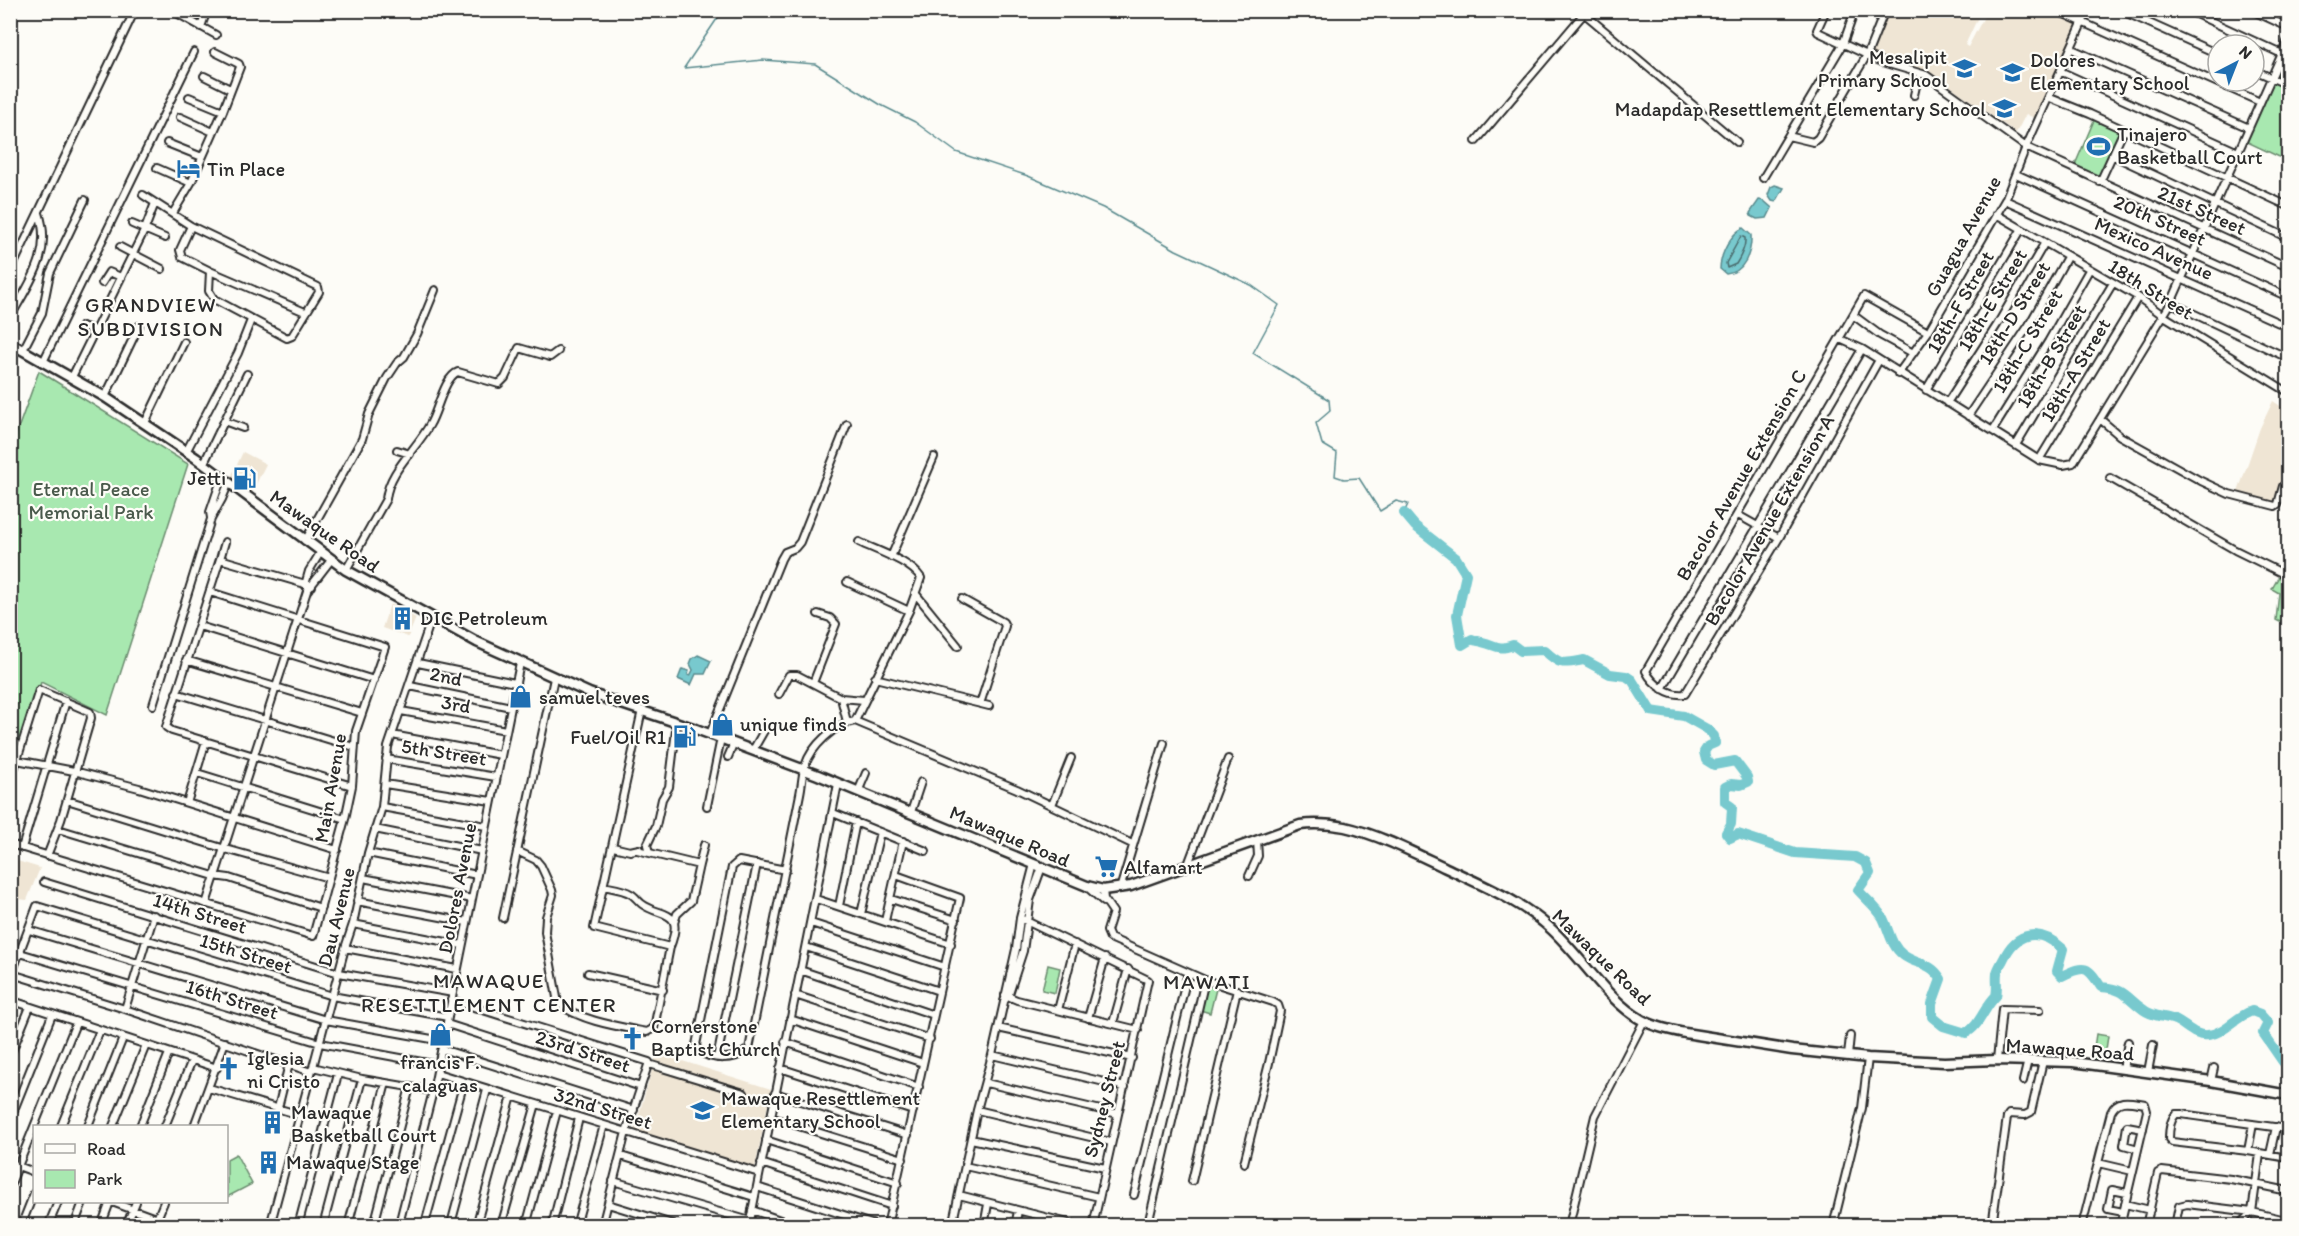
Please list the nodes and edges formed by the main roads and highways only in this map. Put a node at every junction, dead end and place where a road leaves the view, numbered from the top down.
1 (10, 343) edge
2 (2289, 1095) edge

1 - 2 main road, Mawaque Road

